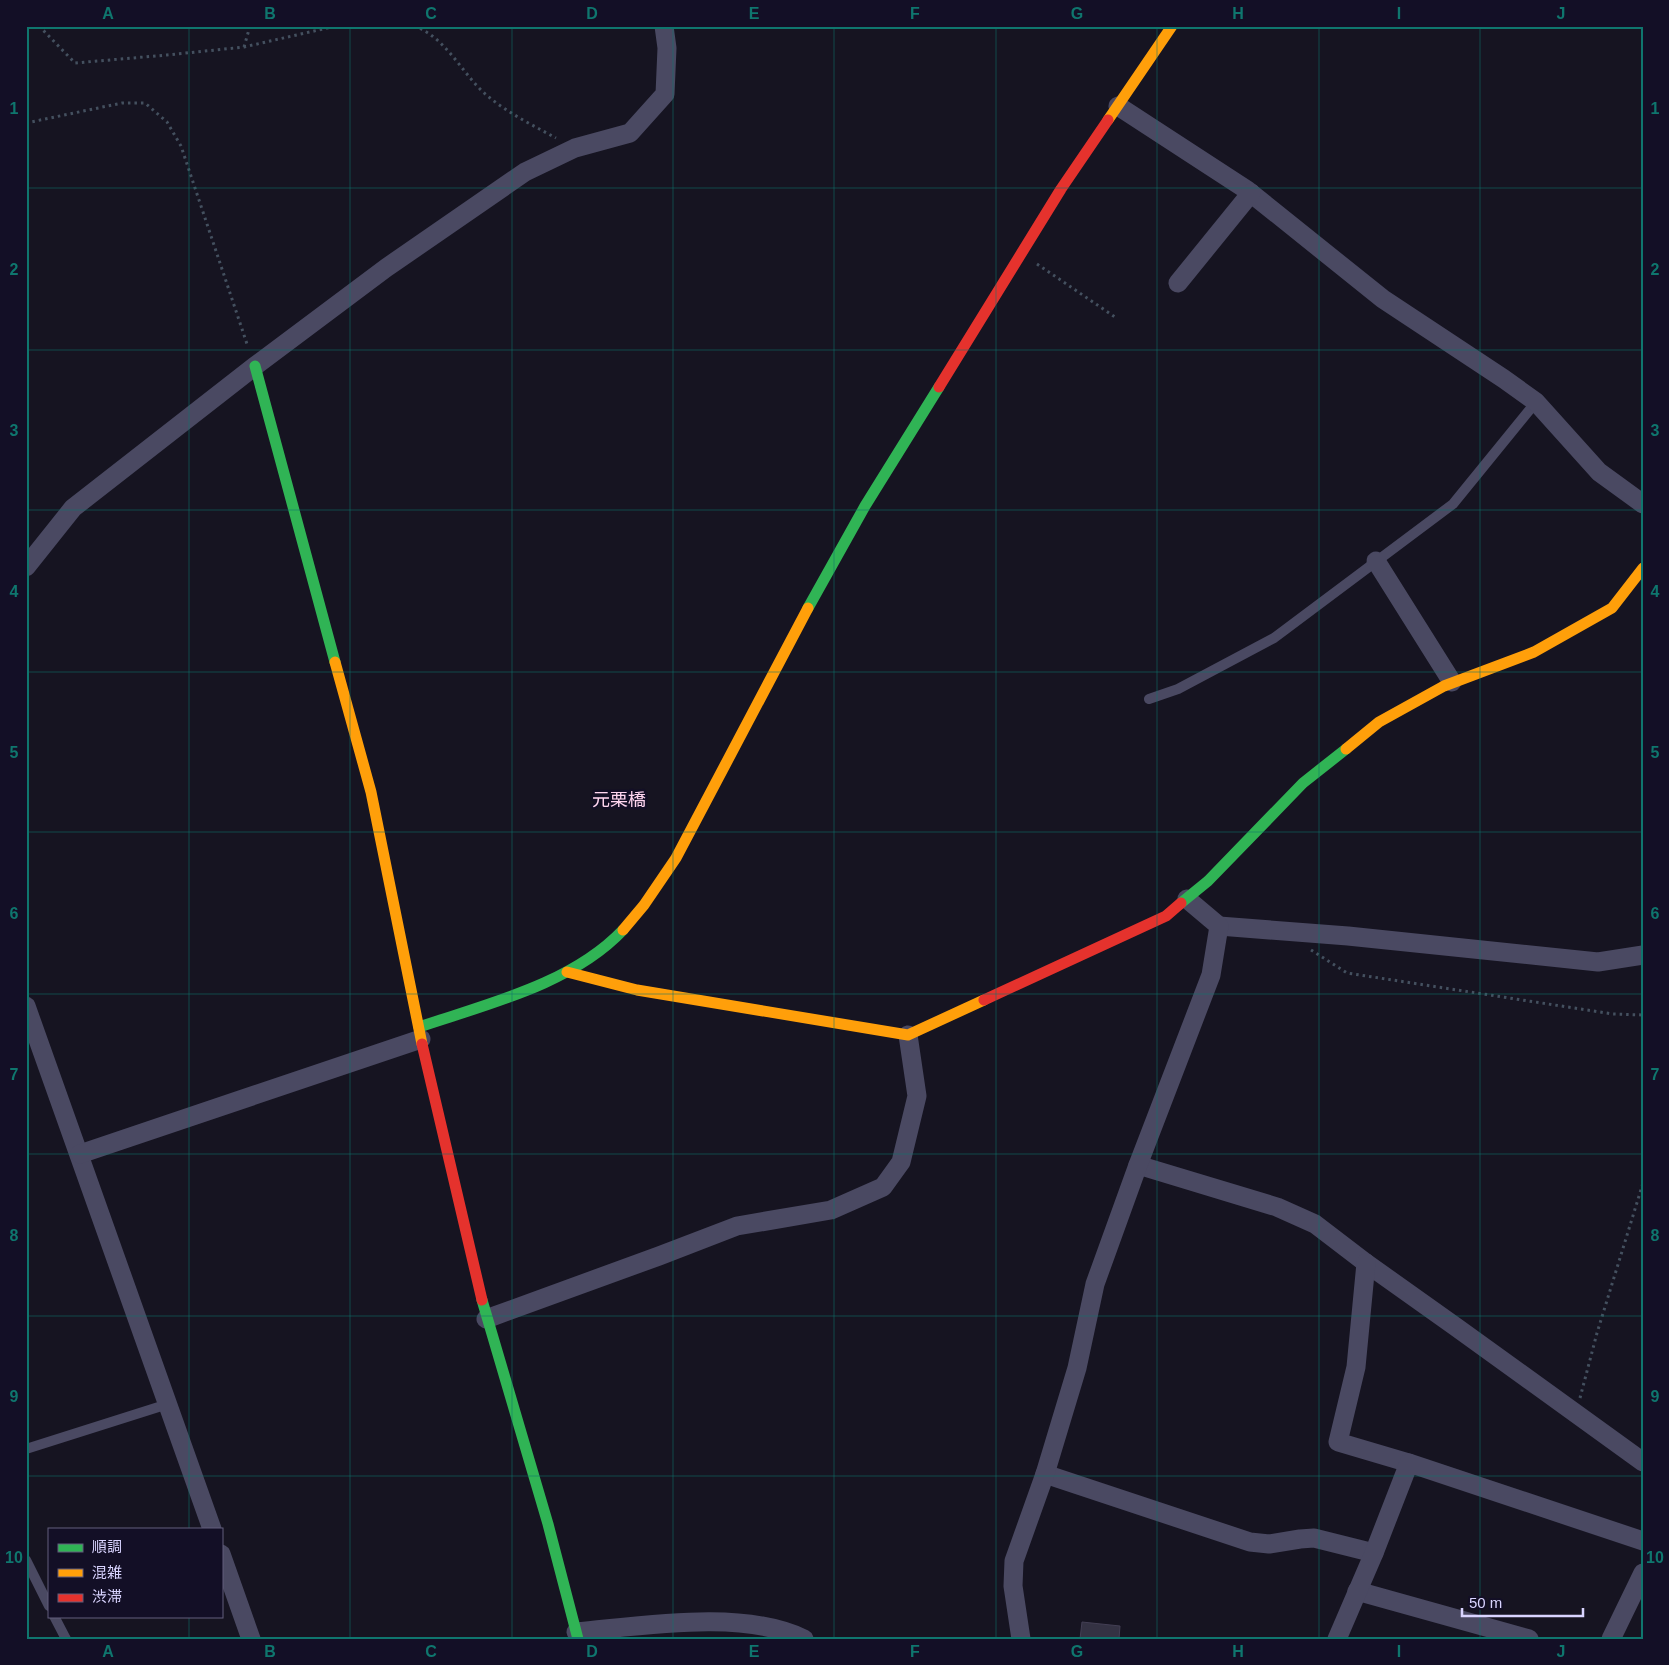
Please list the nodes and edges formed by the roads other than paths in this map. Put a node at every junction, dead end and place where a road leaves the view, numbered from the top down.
1 (664, 26) edge
2 (1172, 26) edge
3 (1118, 106) junction
4 (1251, 193) junction
5 (1178, 283) dead end
6 (254, 366) junction
7 (1536, 402) junction
8 (1643, 504) edge
9 (1376, 561) junction
10 (26, 567) edge
11 (1643, 568) edge
12 (1452, 682) junction
13 (1149, 699) dead end
14 (1187, 899) junction
15 (1219, 926) junction
16 (1643, 954) edge
17 (567, 972) junction
18 (26, 1006) edge
19 (420, 1033) junction
20 (908, 1034) junction
21 (80, 1154) junction
22 (1138, 1165) junction
23 (1366, 1263) junction
24 (486, 1319) junction
25 (168, 1404) junction
26 (26, 1449) edge
27 (1643, 1462) edge
28 (1409, 1463) junction
29 (1045, 1474) junction
30 (212, 1528) edge
31 (1643, 1541) edge
32 (1374, 1553) junction
33 (222, 1557) edge
34 (26, 1560) edge
35 (1643, 1573) edge
36 (1357, 1591) junction
37 (48, 1604) edge
38 (55, 1618) edge
39 (577, 1636) edge
40 (66, 1639) edge
41 (251, 1639) edge
42 (804, 1639) edge
43 (1021, 1639) edge
44 (1337, 1639) edge
45 (1529, 1639) edge
46 (1611, 1639) edge

1 - 6 street
2 - 3 street
3 - 4 street
3 - 17 street
4 - 5 street
4 - 7 street
6 - 10 street
6 - 19 street
7 - 8 street
7 - 9 lane
9 - 12 street
9 - 13 lane
11 - 12 street
12 - 14 street
14 - 15 street
14 - 20 street
15 - 16 street
15 - 22 street
17 - 19 street
17 - 20 street
18 - 21 street
19 - 21 street
19 - 24 street
20 - 24 street
21 - 25 street
22 - 23 street
22 - 29 street
23 - 27 street
23 - 28 street
24 - 39 street
25 - 26 lane
25 - 30 street
28 - 31 street
28 - 32 street
29 - 32 street
29 - 43 street
32 - 36 street
33 - 41 street
34 - 37 lane
35 - 46 street
36 - 44 street
36 - 45 street
38 - 40 lane
39 - 42 street

